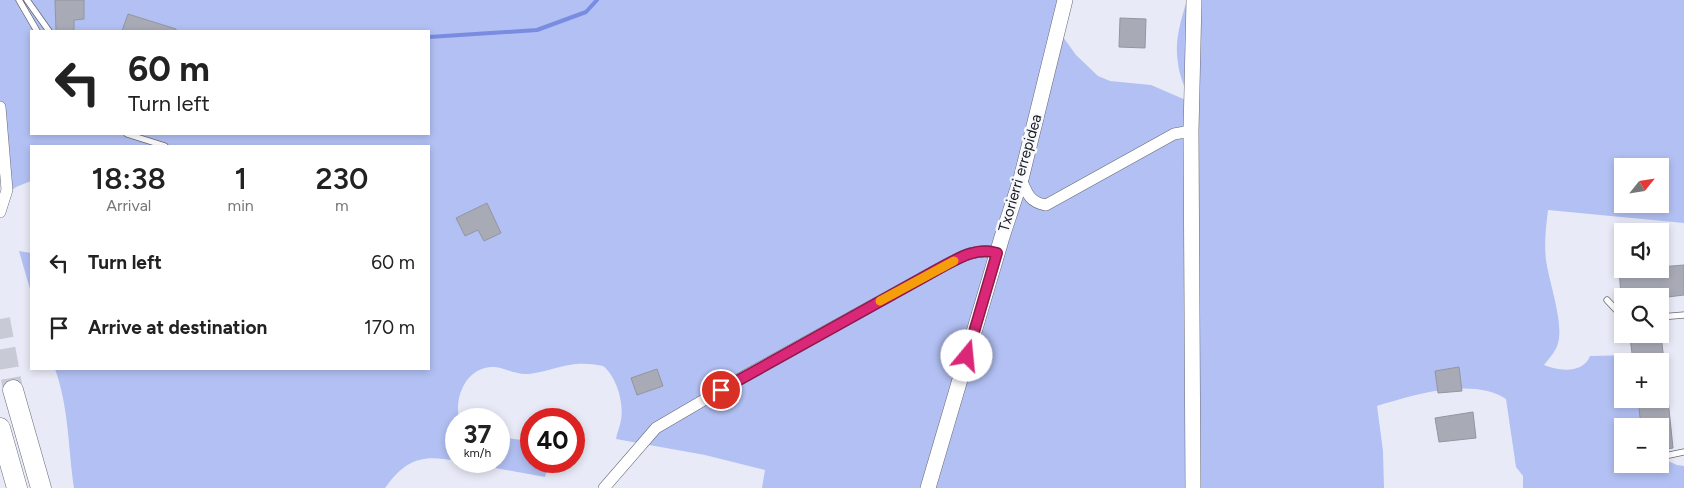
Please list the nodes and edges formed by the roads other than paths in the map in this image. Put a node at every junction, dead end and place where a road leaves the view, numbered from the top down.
1 (18, 0) edge
2 (27, 0) edge
3 (1064, 0) edge
4 (1194, 0) edge
5 (36, 30) edge
6 (48, 30) edge
7 (0, 107) edge
8 (1191, 131) junction
9 (130, 135) edge
10 (162, 145) edge
11 (1022, 179) junction
12 (0, 212) edge
13 (997, 253) junction
14 (1607, 300) dead end
15 (1614, 307) edge
16 (1684, 315) edge
17 (1669, 316) edge
18 (13, 390) tunnel mouth
19 (0, 428) edge
20 (1684, 452) edge
21 (1669, 455) edge
22 (17, 488) edge
23 (42, 488) edge
24 (604, 488) edge
25 (928, 488) edge
26 (1193, 488) edge

1 - 5 lane
2 - 6 lane
3 - 11 street, Txorierri errepidea
4 - 8 street
7 - 12 street
8 - 11 street
8 - 26 street
9 - 10 lane
11 - 13 street, Txorierri errepidea
13 - 24 street
13 - 25 street, Txorierri errepidea
14 - 15 lane
16 - 17 lane
18 - 23 highway
19 - 22 highway
20 - 21 lane

